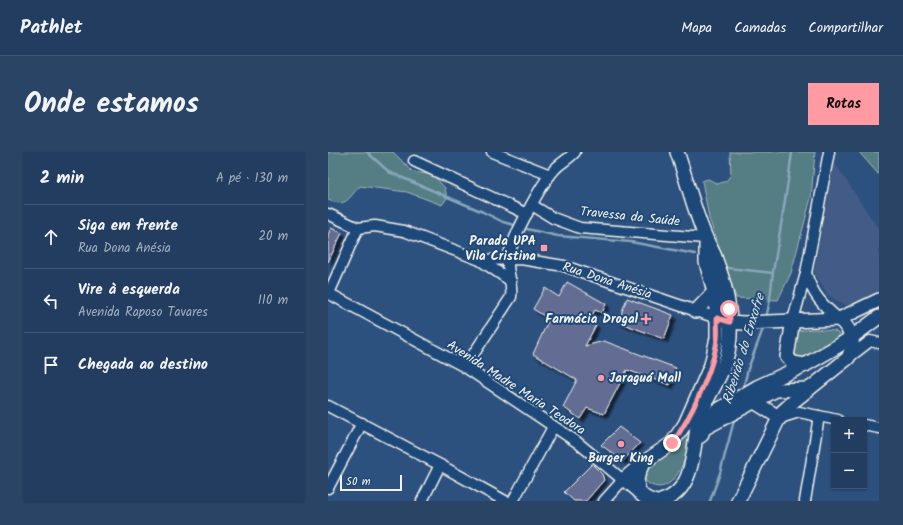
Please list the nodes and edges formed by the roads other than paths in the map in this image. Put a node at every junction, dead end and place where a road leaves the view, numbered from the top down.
1 (492, 152) edge
2 (575, 152) edge
3 (677, 152) edge
4 (829, 152) edge
5 (414, 161) dead end
6 (550, 175) junction
7 (528, 213) junction
8 (328, 214) edge
9 (358, 228) junction
10 (705, 238) junction
11 (480, 260) junction
12 (508, 260) junction
13 (806, 273) junction
14 (511, 281) junction
15 (714, 292) junction
16 (328, 293) edge
17 (879, 300) edge
18 (696, 311) junction
19 (879, 317) edge
20 (717, 318) junction
21 (839, 319) junction
22 (787, 321) junction
23 (730, 322) junction
24 (852, 338) junction
25 (876, 340) edge
26 (848, 358) junction
27 (805, 365) junction
28 (465, 367) junction
29 (805, 393) junction
30 (750, 402) junction
31 (328, 406) edge
32 (799, 412) junction
33 (819, 416) junction
34 (780, 418) junction
35 (831, 419) edge
36 (362, 423) junction
37 (867, 426) edge
38 (553, 427) junction
39 (704, 428) junction
40 (879, 428) edge
41 (694, 454) junction
42 (644, 462) junction
43 (440, 465) junction
44 (622, 481) junction
45 (328, 488) edge
46 (646, 499) edge
47 (422, 501) edge
48 (505, 501) edge
49 (513, 501) edge
50 (604, 501) edge
51 (661, 501) edge
52 (738, 501) edge
53 (806, 501) edge

1 - 6 street
2 - 6 street
3 - 10 main road
4 - 13 street
5 - 7 street, Travessa da Saúde
6 - 7 street
7 - 10 street, Travessa da Saúde
7 - 12 street
8 - 9 street, Rua Dona Anésia
9 - 11 street, Rua Dona Anésia
9 - 16 street
10 - 15 main road
10 - 23 main road
11 - 12 street, Rua Dona Anésia
11 - 14 street, Rua Dona Anésia
12 - 14 street
12 - 18 street, Rua Dona Anésia
13 - 21 street
13 - 22 street
14 - 28 street
15 - 18 main road
15 - 20 main road
16 - 28 street, Avenida Madre Maria Teodora
17 - 21 main road
18 - 20 street, Rua Dona Anésia
19 - 24 main road
20 - 23 main road, Rua Dona Anésia
20 - 42 main road
21 - 22 main road, Rua Dona Anésia
21 - 24 main road
22 - 23 main road, Rua Dona Anésia
22 - 27 main road
23 - 41 main road
24 - 26 main road
24 - 27 main road
25 - 26 street
26 - 29 main road
27 - 39 main road
28 - 38 street, Avenida Madre Maria Teodora
29 - 30 main road
29 - 32 street
29 - 34 main road
30 - 34 main road
30 - 39 main road
31 - 36 street
32 - 33 street
32 - 34 street
33 - 35 street
33 - 53 street
34 - 52 main road
36 - 43 street
36 - 45 street
37 - 40 street
38 - 44 street, Avenida Madre Maria Teodora
38 - 49 street
39 - 41 main road
41 - 51 main road
42 - 44 main road
42 - 46 main road
43 - 47 street
43 - 48 street
44 - 46 street, Avenida Madre Maria Teodora
44 - 50 street

